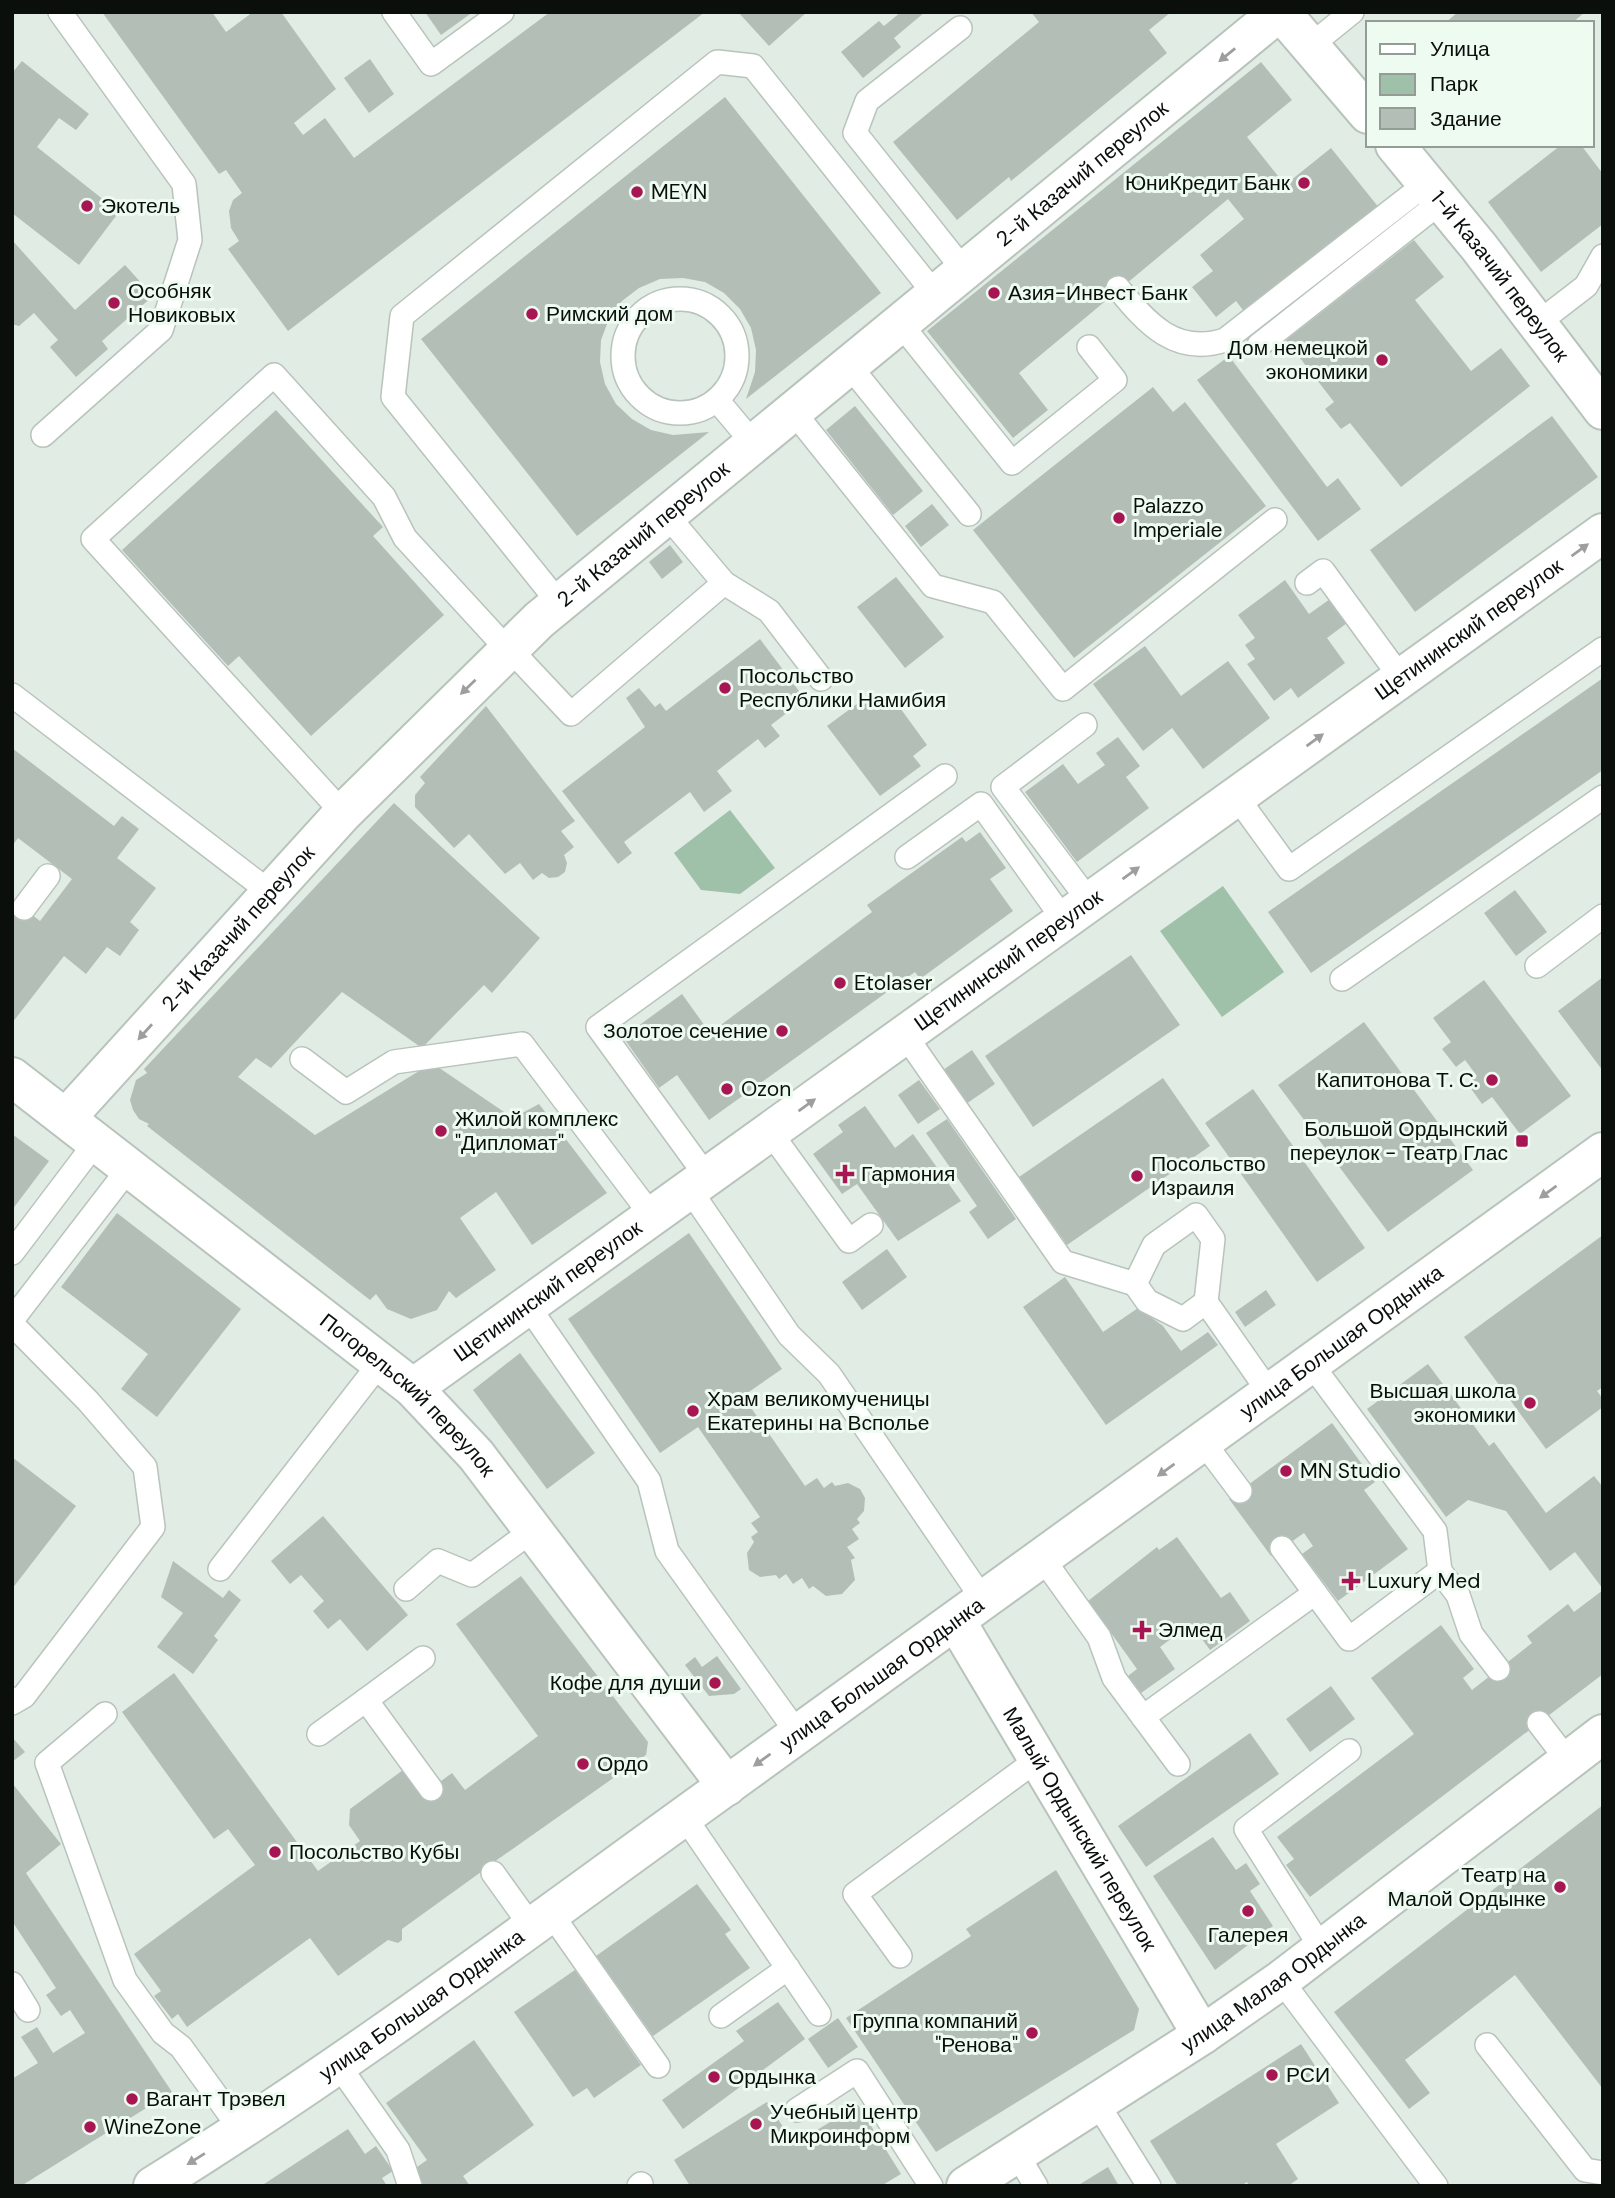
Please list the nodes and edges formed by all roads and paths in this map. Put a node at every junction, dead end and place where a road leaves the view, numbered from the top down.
1 (60, 12) edge
2 (394, 12) edge
3 (502, 12) edge
4 (1280, 12) edge
5 (1352, 12) edge
6 (960, 28) dead end
7 (1310, 46) junction
8 (1366, 112) edge
9 (1397, 147) edge
10 (1435, 192) junction
11 (1603, 256) edge
12 (963, 269) junction
13 (1118, 288) dead end
14 (934, 293) junction
15 (899, 322) junction
16 (1538, 323) junction
17 (1259, 345) dead end
18 (1089, 347) dead end
19 (848, 364) junction
20 (717, 400) junction
21 (792, 410) junction
22 (1603, 410) edge
23 (43, 435) dead end
24 (753, 443) junction
25 (666, 514) junction
26 (969, 514) dead end
27 (1275, 520) dead end
28 (1603, 533) edge
29 (724, 583) junction
30 (1307, 583) dead end
31 (559, 603) junction
32 (508, 648) junction
33 (1603, 649) edge
34 (1401, 678) junction
35 (821, 679) dead end
36 (12, 695) edge
37 (1085, 725) dead end
38 (945, 776) dead end
39 (1236, 796) junction
40 (1603, 797) edge
41 (343, 813) junction
42 (907, 857) dead end
43 (48, 876) dead end
44 (271, 893) junction
45 (24, 908) dead end
46 (1077, 911) junction
47 (1603, 916) edge
48 (1536, 966) dead end
49 (1342, 979) dead end
50 (905, 1035) junction
51 (302, 1059) dead end
52 (12, 1077) edge
53 (66, 1118) junction
54 (770, 1132) junction
55 (96, 1142) junction
56 (1603, 1152) edge
57 (129, 1168) junction
58 (698, 1183) junction
59 (652, 1216) junction
60 (870, 1225) dead end
61 (12, 1253) edge
62 (1135, 1284) junction
63 (1206, 1302) junction
64 (528, 1306) junction
65 (12, 1322) edge
66 (380, 1363) junction
67 (1312, 1366) junction
68 (413, 1388) junction
69 (1271, 1395) junction
70 (1204, 1443) junction
71 (1240, 1491) dead end
72 (533, 1530) junction
73 (1282, 1548) dead end
74 (1042, 1559) junction
75 (219, 1569) dead end
76 (1440, 1571) junction
77 (406, 1589) dead end
78 (1315, 1593) junction
79 (970, 1611) junction
80 (424, 1658) dead end
81 (1498, 1669) dead end
82 (366, 1700) junction
83 (12, 1703) edge
84 (105, 1714) dead end
85 (1143, 1717) junction
86 (1539, 1723) dead end
87 (319, 1734) dead end
88 (798, 1734) junction
89 (1603, 1734) edge
90 (1349, 1751) dead end
91 (1038, 1759) junction
92 (1568, 1761) junction
93 (1178, 1764) dead end
94 (727, 1786) junction
95 (431, 1789) dead end
96 (684, 1816) junction
97 (493, 1873) dead end
98 (541, 1919) junction
99 (1322, 1949) junction
100 (900, 1956) dead end
101 (788, 1968) junction
102 (1281, 1980) junction
103 (12, 1984) edge
104 (28, 2010) dead end
105 (820, 2014) dead end
106 (721, 2016) dead end
107 (1202, 2035) junction
108 (1487, 2045) dead end
109 (337, 2063) junction
110 (658, 2066) dead end
111 (1097, 2103) junction
112 (797, 2110) dead end
113 (241, 2130) junction
114 (1017, 2154) junction
115 (1603, 2173) edge
116 (153, 2186) edge
117 (410, 2186) edge
118 (930, 2186) edge
119 (966, 2186) edge
120 (1036, 2186) edge
121 (1149, 2186) edge
122 (1436, 2186) edge

1 - 23 lane
2 - 3 lane
4 - 7 street
4 -> 12 street, 2-й Казачий переулок
5 - 7 lane
6 - 12 lane
7 - 8 street
9 - 10 street, 1-й Казачий переулок
10 - 13 lane
10 - 16 street, 1-й Казачий переулок
10 - 17 lane
11 - 16 lane
12 - 14 street, 2-й Казачий переулок
14 - 15 street, 2-й Казачий переулок
14 - 31 lane
15 - 18 lane
15 - 19 street, 2-й Казачий переулок
16 - 22 street, 1-й Казачий переулок
19 - 21 street, 2-й Казачий переулок
19 - 26 lane
20 - 20 lane
20 - 24 lane
21 - 24 street, 2-й Казачий переулок
21 - 27 lane
24 - 25 street, 2-й Казачий переулок
25 - 29 lane
25 - 31 street, 2-й Казачий переулок
34 -> 28 street, Щетининский переулок
29 - 32 lane
29 - 35 lane
30 - 34 lane
31 - 32 street, 2-й Казачий переулок
32 -> 41 street, 2-й Казачий переулок
32 - 41 lane
33 - 39 lane
39 -> 34 street, Щетининский переулок
36 - 44 lane
37 - 46 lane
38 - 58 lane
46 -> 39 street, Щетининский переулок
40 - 49 lane
41 - 44 street, 2-й Казачий переулок
42 - 46 lane
43 - 45 lane
44 -> 53 street, 2-й Казачий переулок
46 - 50 street, Щетининский переулок
47 - 48 lane
54 -> 50 street, Щетининский переулок
50 - 62 lane
51 - 59 lane
52 - 53 street, Погорельский переулок
53 - 55 street, Погорельский переулок
54 - 58 street, Щетининский переулок
54 - 60 lane
55 - 57 street, Погорельский переулок
55 - 61 lane
56 -> 67 street, улица Большая Ордынка
57 - 65 lane
57 - 66 street, Погорельский переулок
58 - 59 street, Щетининский переулок
58 - 79 lane
59 - 64 street, Щетининский переулок
62 - 63 lane
62 - 63 lane
63 - 69 lane
64 - 68 street, Щетининский переулок
64 - 88 lane
65 - 83 lane
66 - 68 street, Погорельский переулок
66 - 75 lane
67 - 69 street, улица Большая Ордынка
67 - 76 lane
68 - 72 street, Погорельский переулок
69 - 70 street, улица Большая Ордынка
70 - 71 lane
70 -> 74 street, улица Большая Ордынка
72 - 77 lane
72 - 94 street, Погорельский переулок
73 - 78 lane
74 - 79 street, улица Большая Ордынка
74 - 85 lane
76 - 78 lane
76 - 81 lane
78 - 85 lane
79 - 88 street, улица Большая Ордынка
79 - 91 street, Малый Ордынский переулок
80 - 82 lane
82 - 87 lane
82 - 95 lane
84 - 113 lane
85 - 93 lane
86 - 92 lane
88 -> 94 street, улица Большая Ордынка
89 - 92 street, улица Малая Ордынка
90 - 99 lane
91 - 100 lane
91 - 107 street, Малый Ордынский переулок
92 - 99 street, улица Малая Ордынка
94 - 96 street, улица Большая Ордынка
96 - 98 street, улица Большая Ордынка
96 - 101 lane
97 - 98 lane
98 - 109 street, улица Большая Ордынка
98 - 110 lane
99 - 102 street, улица Малая Ордынка
101 - 105 lane
101 - 106 lane
102 - 107 street, улица Малая Ордынка
102 - 122 lane
103 - 104 lane
107 - 111 street, улица Малая Ордынка
108 - 115 lane
109 - 113 street, улица Большая Ордынка
109 - 117 lane
111 - 114 street, улица Малая Ордынка
111 - 121 lane
112 - 118 lane
113 -> 116 street, улица Большая Ордынка
114 - 119 street, улица Малая Ордынка
114 - 120 lane

